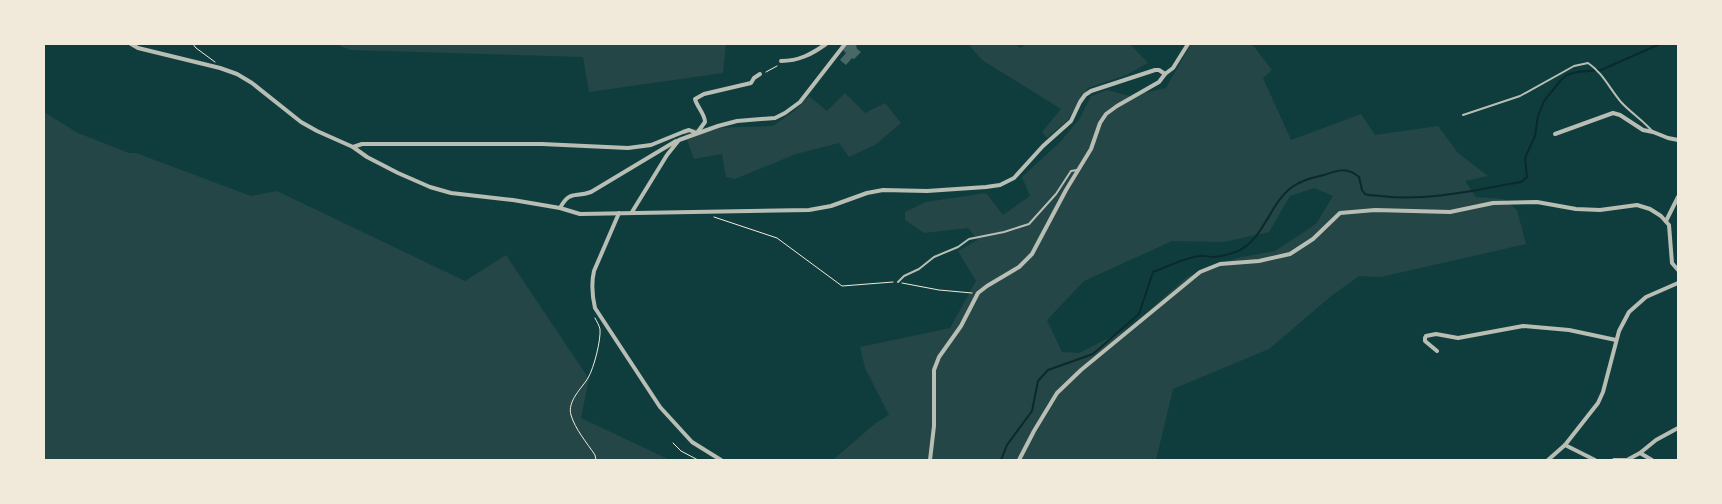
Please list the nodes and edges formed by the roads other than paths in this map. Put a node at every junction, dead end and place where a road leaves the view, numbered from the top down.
1 (131, 44) edge
2 (826, 44) edge
3 (845, 44) edge
4 (1188, 44) edge
5 (781, 61) road end
6 (760, 74) road end
7 (1165, 74) junction
8 (1463, 115) dead end
9 (697, 132) junction
10 (1653, 132) junction
11 (1555, 134) dead end
12 (679, 140) junction
13 (1678, 140) edge
14 (354, 147) junction
15 (1079, 169) junction
16 (1678, 197) edge
17 (560, 208) junction
18 (632, 212) junction
19 (619, 213) junction
20 (1666, 220) junction
21 (1678, 270) edge
22 (898, 282) road end
23 (1678, 284) edge
24 (1616, 340) junction
25 (1437, 352) dead end
26 (1678, 428) edge
27 (1565, 445) junction
28 (1640, 453) junction
29 (721, 460) edge
30 (930, 460) edge
31 (1020, 460) edge
32 (1548, 460) edge
33 (1594, 460) edge
34 (1614, 460) edge
35 (1626, 460) edge
36 (1652, 460) edge

1 - 14 street
2 - 5 street
3 - 9 street
4 - 7 street
6 - 9 street
7 - 15 street
7 - 18 street
8 - 10 lane
9 - 12 street
9 - 14 street
10 - 11 street
10 - 13 street
12 - 17 street
12 - 18 street
14 - 17 street
15 - 22 lane
15 - 30 street
16 - 20 street
17 - 19 street
18 - 19 street
19 - 29 street
20 - 21 street
20 - 31 street
23 - 24 street
24 - 25 street
24 - 27 street
26 - 28 street
27 - 32 street
27 - 33 street
28 - 35 street
28 - 36 street
34 - 35 street

